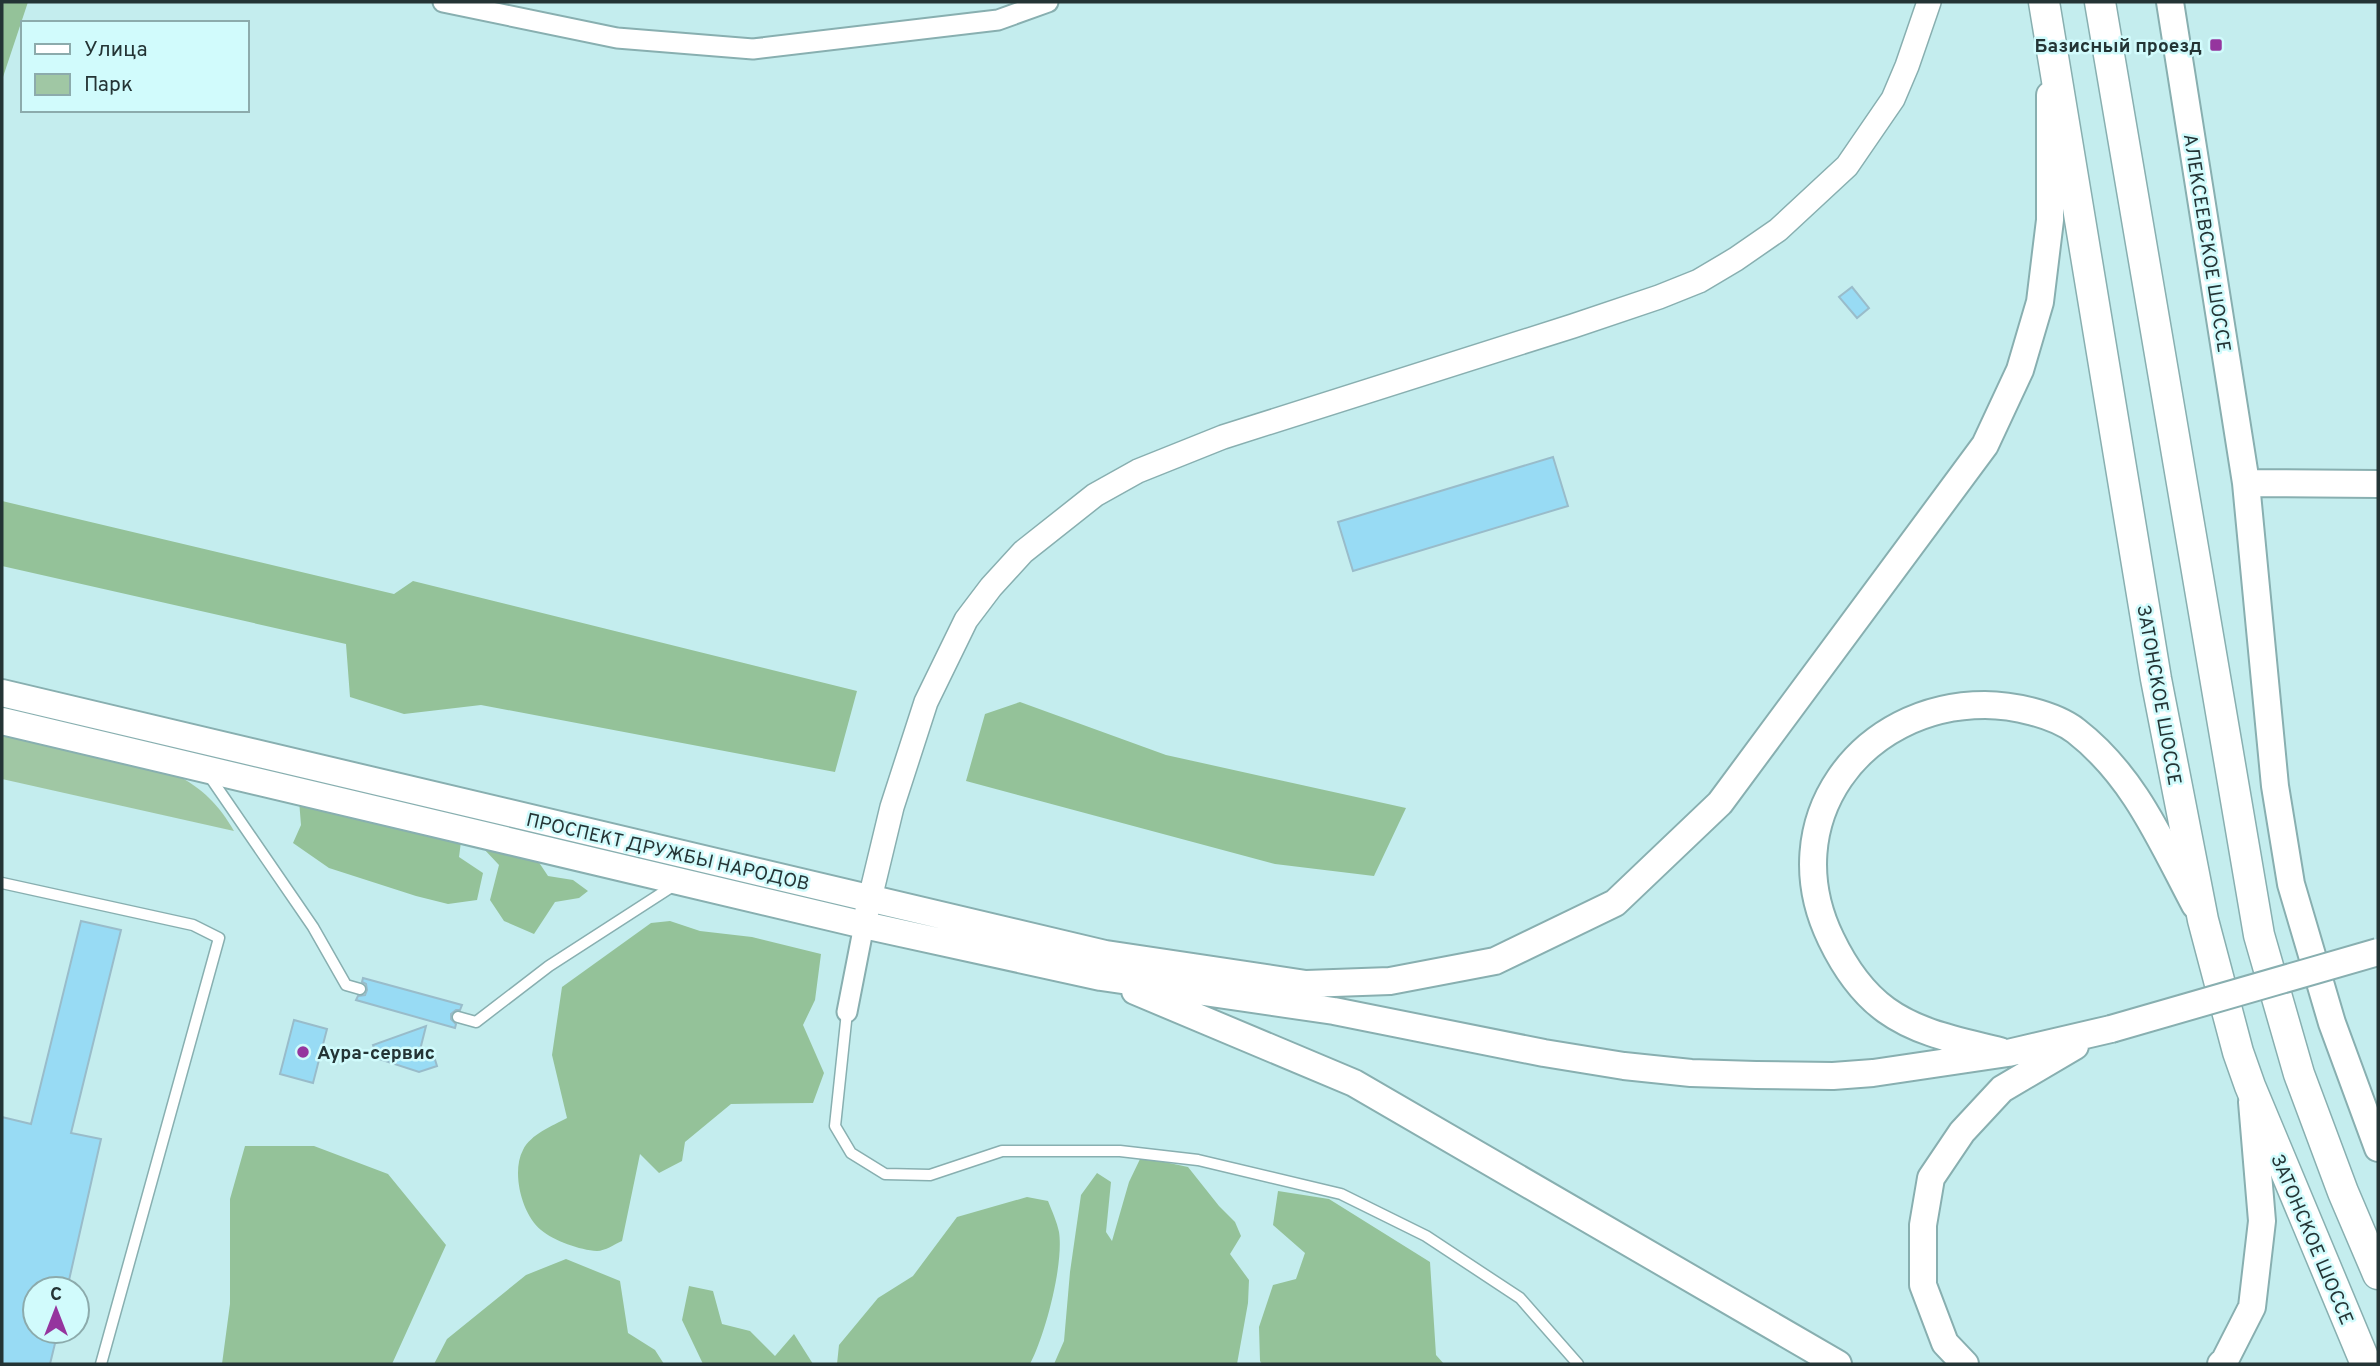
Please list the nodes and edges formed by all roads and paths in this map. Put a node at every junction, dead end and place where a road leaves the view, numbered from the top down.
1 (443, 2) edge
2 (1929, 2) edge
3 (2044, 2) edge
4 (2100, 2) edge
5 (2170, 2) edge
6 (1039, 3) edge
7 (2050, 40) junction
8 (2246, 484) junction
9 (2378, 484) edge
10 (2, 693) edge
11 (2, 721) edge
12 (204, 768) junction
13 (681, 881) junction
14 (2, 883) edge
15 (870, 899) junction
16 (2203, 920) junction
17 (864, 925) junction
18 (2378, 951) edge
19 (1104, 965) junction
20 (360, 989) dead end
21 (847, 1012) joint
22 (458, 1017) dead end
23 (2104, 1031) junction
24 (2008, 1054) junction
25 (2250, 1087) junction
26 (2376, 1138) edge
27 (2378, 1274) edge
28 (101, 1364) edge
29 (1578, 1364) edge
30 (1838, 1364) edge
31 (1965, 1364) edge
32 (2221, 1364) edge
33 (2366, 1364) edge

1 - 6 street
2 - 15 street
3 - 7 main road, ЗАТОНСКОЕ ШОССЕ
4 - 27 main road
5 - 8 main road, АЛЕКСЕЕВСКОЕ ШОССЕ
7 - 16 main road, ЗАТОНСКОЕ ШОССЕ
7 - 19 main road
8 - 9 main road
8 - 26 main road, АЛЕКСЕЕВСКОЕ ШОССЕ
10 - 15 main road, ПРОСПЕКТ ДРУЖБЫ НАРОДОВ
11 - 12 main road, ПРОСПЕКТ ДРУЖБЫ НАРОДОВ
12 - 13 main road, ПРОСПЕКТ ДРУЖБЫ НАРОДОВ
12 - 20 lane
13 - 17 main road, ПРОСПЕКТ ДРУЖБЫ НАРОДОВ
13 - 22 lane
14 - 28 lane
15 - 17 street
15 - 19 main road, ПРОСПЕКТ ДРУЖБЫ НАРОДОВ
16 - 24 main road
16 - 25 main road, ЗАТОНСКОЕ ШОССЕ
17 - 19 main road, ПРОСПЕКТ ДРУЖБЫ НАРОДОВ
17 - 21 street
18 - 23 main road, bridge
19 - 24 main road, ПРОСПЕКТ ДРУЖБЫ НАРОДОВ
19 - 30 main road
21 - 29 lane
23 - 24 main road, ПРОСПЕКТ ДРУЖБЫ НАРОДОВ
23 - 31 main road
25 - 32 main road
25 - 33 main road, ЗАТОНСКОЕ ШОССЕ

